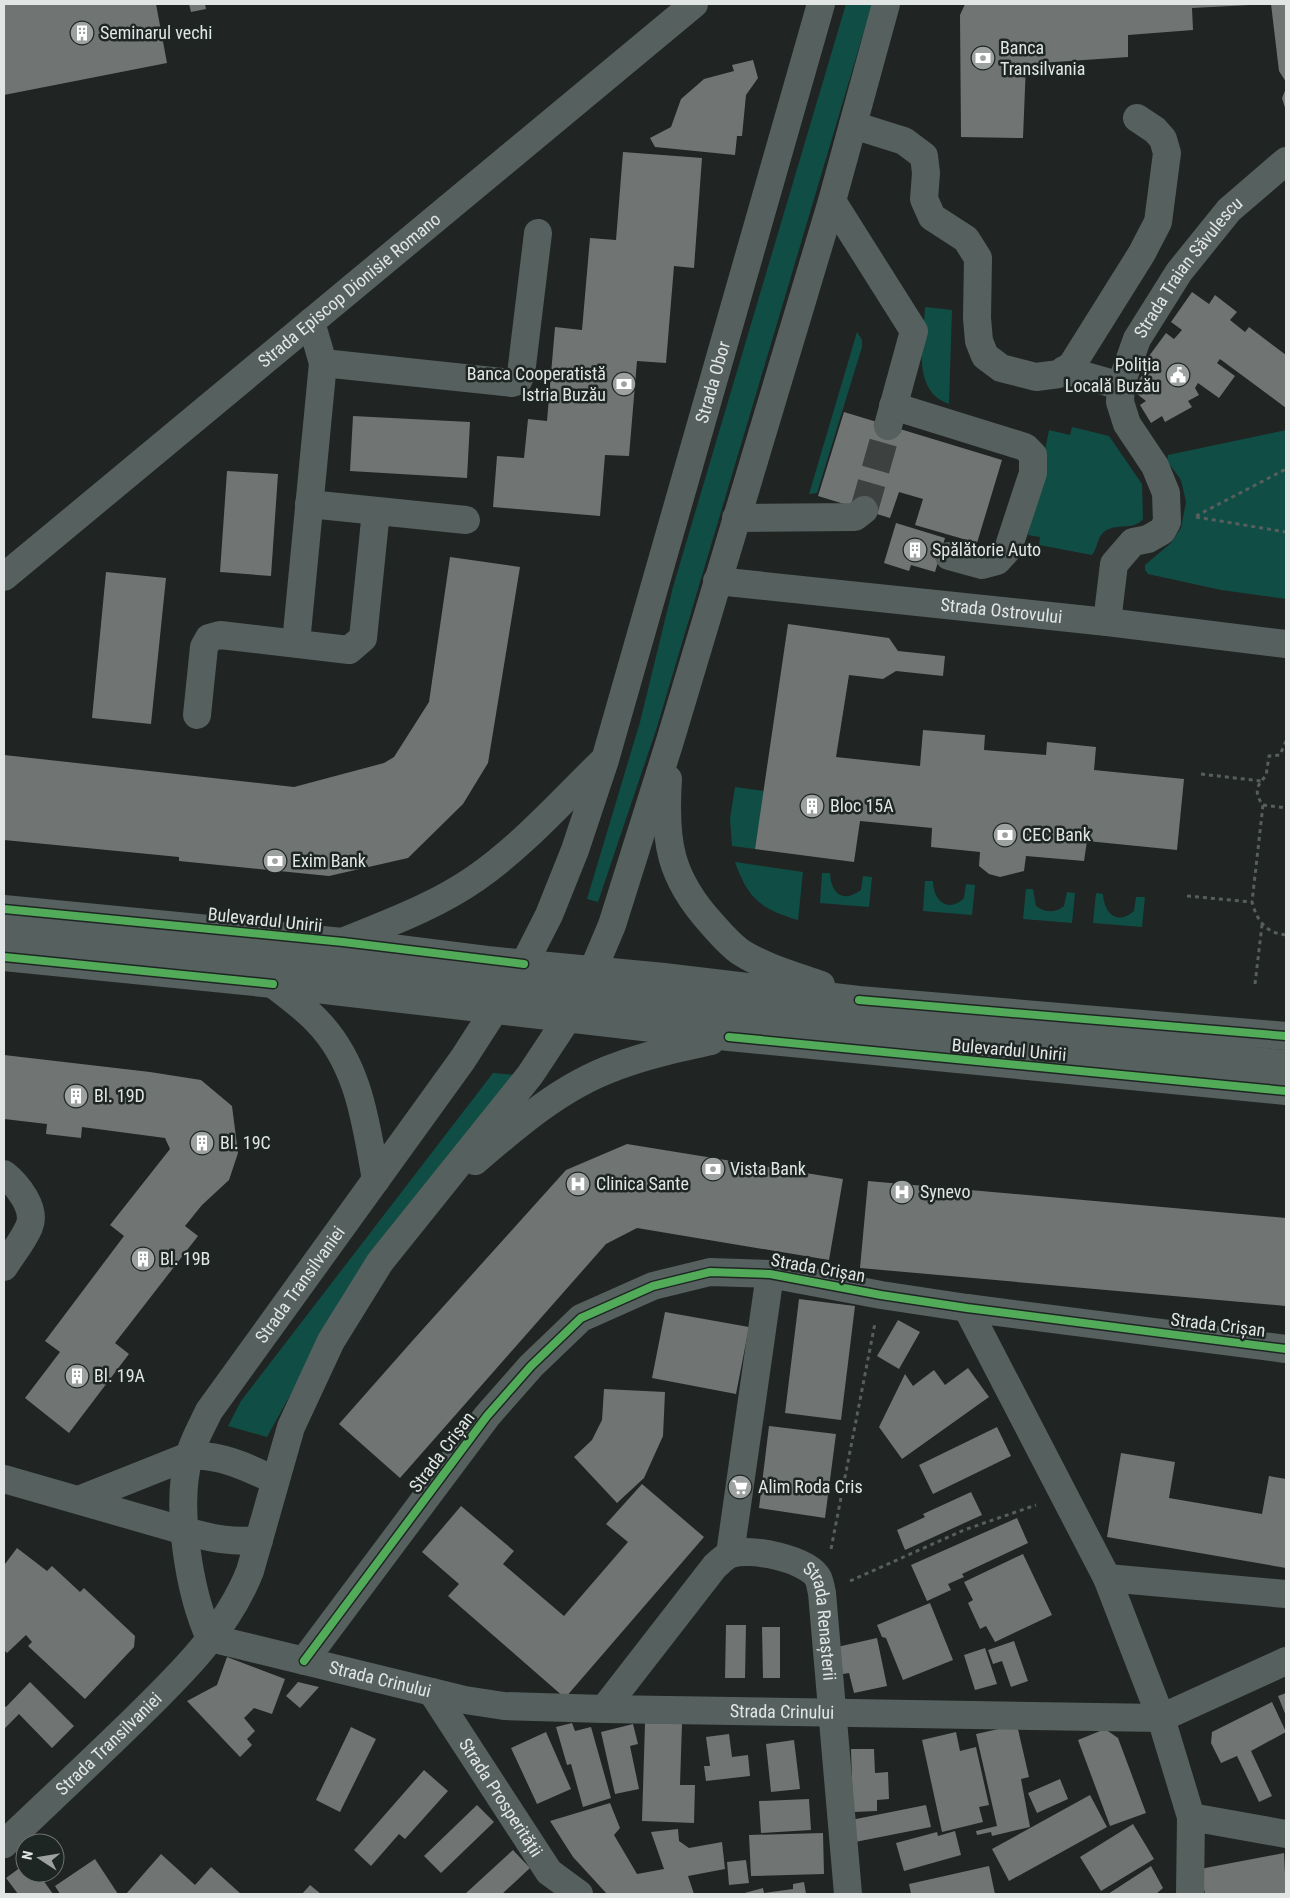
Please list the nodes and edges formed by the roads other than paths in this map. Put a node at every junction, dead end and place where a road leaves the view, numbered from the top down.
1 (694, 4) edge
2 (821, 4) edge
3 (886, 4) edge
4 (1137, 118) dead end
5 (853, 125) junction
6 (1286, 161) edge
7 (832, 200) junction
8 (538, 233) dead end
9 (311, 322) junction
10 (323, 363) junction
11 (1064, 370) junction
12 (1121, 386) junction
13 (309, 504) junction
14 (864, 510) dead end
15 (376, 511) junction
16 (736, 518) junction
17 (466, 520) dead end
18 (949, 556) dead end
19 (4, 577) edge
20 (717, 581) junction
21 (1107, 622) junction
22 (296, 643) junction
23 (1286, 644) edge
24 (197, 715) dead end
25 (670, 741) junction
26 (605, 760) junction
27 (4, 909) edge
28 (4, 932) edge
29 (344, 942) junction
30 (4, 957) edge
31 (593, 970) junction
32 (517, 975) junction
33 (273, 984) junction
34 (579, 996) junction
35 (859, 1000) junction
36 (496, 1010) junction
37 (567, 1019) junction
38 (1286, 1036) edge
39 (729, 1037) junction
40 (1286, 1064) edge
41 (1286, 1091) edge
42 (4, 1174) edge
43 (376, 1180) junction
44 (423, 1206) junction
45 (4, 1267) edge
46 (770, 1274) junction
47 (967, 1308) junction
48 (1286, 1349) edge
49 (189, 1456) junction
50 (4, 1479) edge
51 (274, 1480) junction
52 (81, 1499) junction
53 (185, 1531) junction
54 (259, 1540) junction
55 (730, 1554) junction
56 (1107, 1578) junction
57 (1286, 1594) edge
58 (210, 1638) junction
59 (304, 1661) junction
60 (1286, 1661) edge
61 (432, 1692) junction
62 (604, 1709) junction
63 (832, 1712) junction
64 (1161, 1718) junction
65 (1191, 1817) junction
66 (1286, 1834) edge
67 (4, 1844) edge
68 (552, 1883) edge
69 (579, 1894) edge
70 (848, 1894) edge
71 (1190, 1894) edge

1 - 9 main road, Strada Episcop Dionisie Romano
2 - 26 main road, Strada Obor
3 - 5 main road
4 - 11 main road
5 - 7 main road
5 - 11 main road
6 - 12 main road, Strada Traian Săvulescu
7 - 16 main road
7 - 18 main road
8 - 10 main road
9 - 10 main road
9 - 19 main road, Strada Episcop Dionisie Romano
10 - 13 main road
11 - 12 main road
12 - 21 main road, Strada Traian Săvulescu
13 - 15 main road
13 - 22 main road
14 - 16 main road
15 - 17 main road
15 - 22 main road
16 - 20 main road
20 - 21 main road, Strada Ostrovului
20 - 25 main road
21 - 23 main road, Strada Ostrovului
22 - 24 main road
25 - 31 main road, Strada Transilvaniei
25 - 35 main road
26 - 29 main road
26 - 32 main road, Strada Obor
27 - 29 main road, Bulevardul Unirii
28 - 32 main road
29 - 32 main road, Bulevardul Unirii
30 - 33 main road, Bulevardul Unirii
31 - 32 main road, Bulevardul Unirii
31 - 34 main road, Strada Transilvaniei
31 - 35 main road, Bulevardul Unirii
32 - 34 main road, Bulevardul Unirii
32 - 36 main road, Strada Transilvaniei
33 - 36 main road, Bulevardul Unirii
33 - 43 main road
34 - 37 main road, Strada Transilvaniei
34 - 40 main road, Bulevardul Unirii
35 - 38 main road, Bulevardul Unirii
36 - 37 main road, Bulevardul Unirii
36 - 43 main road, Strada Transilvaniei
37 - 39 main road, Bulevardul Unirii
37 - 44 main road, Strada Transilvaniei
39 - 41 main road, Bulevardul Unirii
39 - 44 main road
42 - 45 main road
43 - 49 main road, Strada Transilvaniei
44 - 51 main road, Strada Transilvaniei
46 - 47 main road, Strada Crișan
46 - 55 main road
46 - 59 main road, Strada Crișan
47 - 48 main road, Strada Crișan
47 - 56 main road
49 - 51 main road
49 - 52 main road
49 - 53 main road, Strada Transilvaniei
50 - 52 main road
51 - 54 main road, Strada Transilvaniei
52 - 53 main road
53 - 54 main road
53 - 58 main road, Strada Transilvaniei
54 - 58 main road, Strada Transilvaniei
55 - 62 main road
55 - 63 main road, Strada Renașterii
56 - 57 main road
56 - 64 main road
58 - 59 main road, Strada Crinului
58 - 67 main road, Strada Transilvaniei
59 - 61 main road, Strada Crinului
60 - 64 main road
61 - 62 main road, Strada Crinului
61 - 68 main road, Strada Prosperității
62 - 63 main road, Strada Crinului
63 - 64 main road, Strada Crinului
63 - 70 main road, Strada Renașterii
64 - 65 main road
65 - 66 main road
65 - 71 main road
68 - 69 main road, Strada Prosperității

